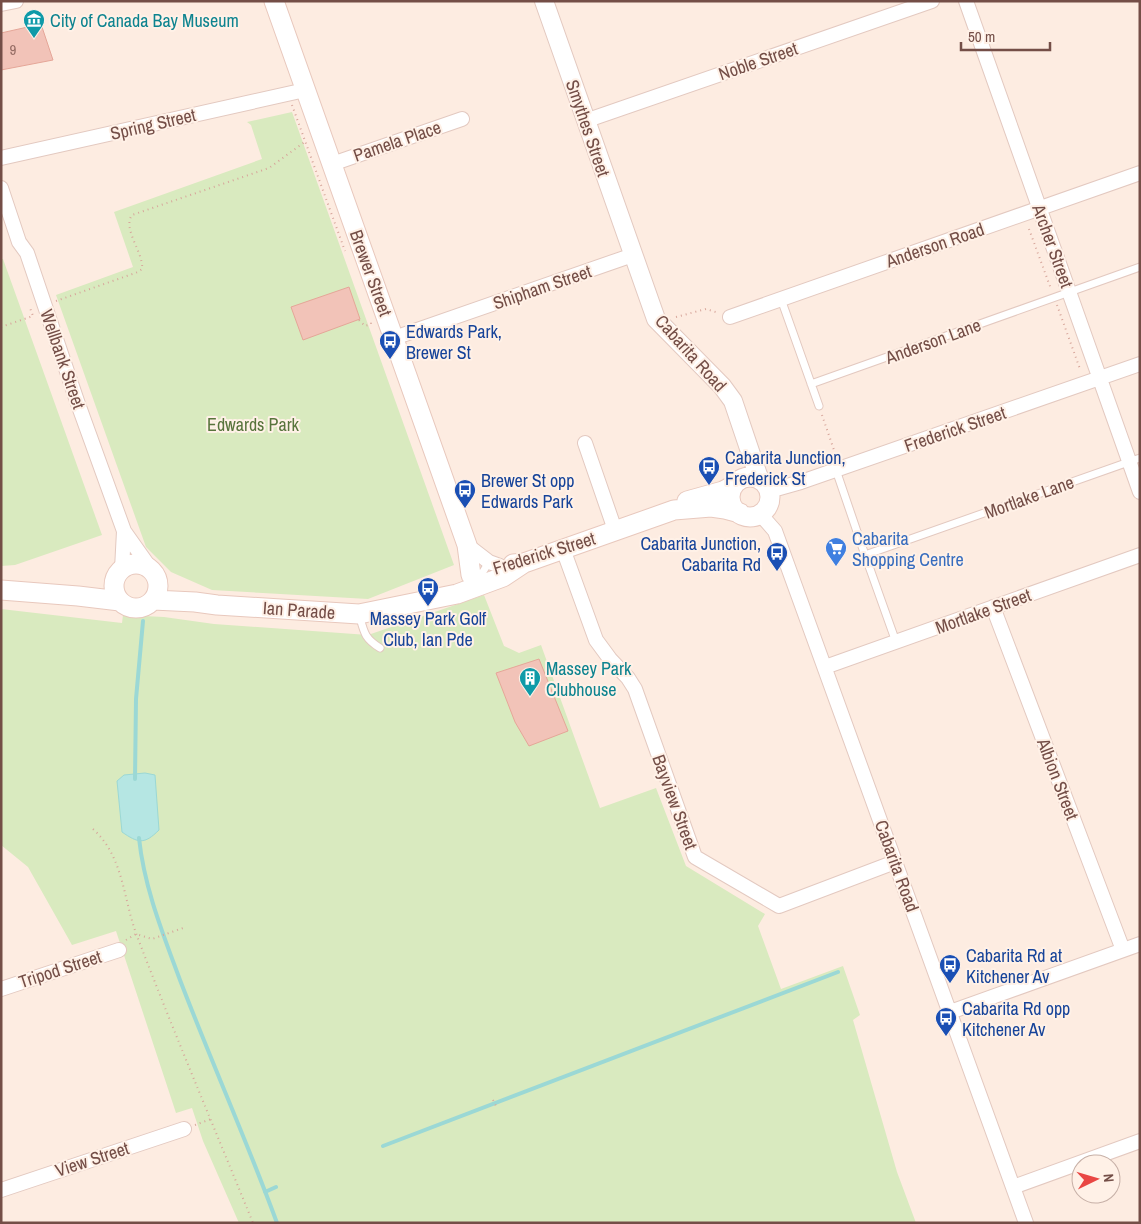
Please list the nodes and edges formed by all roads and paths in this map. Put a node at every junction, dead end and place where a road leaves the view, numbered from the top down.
1 (16, 1) edge
2 (544, 1) edge
3 (932, 1) edge
4 (966, 1) edge
5 (276, 2) edge
6 (1, 4) edge
7 (297, 92) junction
8 (462, 119) dead end
9 (585, 121) junction
10 (306, 141) junction
11 (1, 158) edge
12 (332, 164) junction
13 (1140, 173) edge
14 (1, 188) edge
15 (1039, 208) junction
16 (345, 251) dead end
17 (633, 255) junction
18 (1140, 268) edge
19 (1069, 292) junction
20 (781, 299) junction
21 (53, 301) dead end
22 (30, 308) dead end
23 (368, 314) dead end
24 (669, 316) dead end
25 (730, 317) joint
26 (359, 320) dead end
27 (1, 327) edge
28 (394, 338) junction
29 (1140, 364) edge
30 (1100, 378) junction
31 (811, 384) junction
32 (818, 406) joint
33 (585, 442) dead end
34 (835, 453) dead end
35 (1134, 459) edge
36 (836, 470) junction
37 (734, 485) junction
38 (764, 485) junction
39 (1140, 492) edge
40 (674, 510) junction
41 (740, 513) junction
42 (760, 514) junction
43 (616, 530) junction
44 (124, 531) junction
45 (563, 549) junction
46 (1140, 554) edge
47 (865, 555) junction
48 (524, 563) joint
49 (484, 574) junction
50 (118, 575) junction
51 (154, 575) junction
52 (1, 590) edge
53 (78, 596) junction
54 (195, 602) junction
55 (122, 607) junction
56 (993, 607) junction
57 (153, 608) junction
58 (359, 614) junction
59 (896, 642) junction
60 (380, 648) dead end
61 (825, 667) junction
62 (93, 829) dead end
63 (895, 862) junction
64 (183, 928) dead end
65 (136, 934) junction
66 (1140, 944) edge
67 (118, 950) joint
68 (1123, 950) junction
69 (1, 989) edge
70 (950, 1012) junction
71 (493, 1100) dead end
72 (496, 1108) dead end
73 (211, 1119) junction
74 (184, 1129) joint
75 (1140, 1142) edge
76 (1014, 1187) junction
77 (1, 1190) edge
78 (253, 1223) edge
79 (1026, 1223) edge

1 - 6 street
2 - 9 street, Smythes Street
3 - 9 street, Noble Street
4 - 15 street, Archer Street
5 - 7 main road, Brewer Street
7 - 10 path
7 - 11 street, Spring Street
7 - 12 main road, Brewer Street
8 - 12 street, Pamela Place
9 - 17 street, Smythes Street
10 - 16 path
10 - 21 path
12 - 28 main road, Brewer Street
13 - 15 street, Anderson Road
14 - 44 street, Wellbank Street
15 - 19 street, Archer Street
15 - 20 street, Anderson Road
17 - 28 street, Shipham Street
17 - 38 street, Cabarita Road
18 - 19 lane, Anderson Lane
19 - 30 street, Archer Street
19 - 31 lane, Anderson Lane
20 - 25 street, Anderson Road
20 - 31 lane
22 - 27 path
23 - 26 path
24 - 25 path
28 - 49 main road, Brewer Street
29 - 30 street, Frederick Street
30 - 35 street, Archer Street
30 - 36 street, Frederick Street
31 - 32 lane
32 - 34 path
33 - 43 street
35 - 39 street, Archer Street
35 - 47 lane, Mortlake Lane
36 - 38 street, Frederick Street
36 - 47 lane
37 - 38 main road
37 - 40 main road, Frederick Street
37 - 41 main road
38 - 42 main road
40 - 41 main road, Frederick Street
40 - 43 main road, Frederick Street
41 - 42 main road
42 - 61 street, Cabarita Road
43 - 45 main road, Frederick Street
44 - 50 street, Wellbank Street
44 - 51 street, Wellbank Street
45 - 48 main road, Frederick Street
45 - 63 street, Bayview Street
46 - 56 street, Mortlake Street
47 - 59 lane
48 - 49 main road, Ian Parade
49 - 58 main road, Ian Parade
50 - 51 main road, Ian Parade
50 - 53 main road
50 - 55 main road
51 - 54 main road, Ian Parade
51 - 57 main road
52 - 53 main road
53 - 55 main road
54 - 57 main road, Ian Parade
54 - 58 main road, Ian Parade
55 - 57 path
55 - 57 main road, Ian Parade
56 - 59 street, Mortlake Street
56 - 68 street, Albion Street
58 - 60 lane
59 - 61 street, Mortlake Street
61 - 63 street, Cabarita Road
62 - 65 path
63 - 70 street, Cabarita Road
64 - 65 path
65 - 67 path
65 - 73 path
66 - 68 street
67 - 69 street, Tripod Street
68 - 70 street
70 - 76 street, Cabarita Road
71 - 72 path
73 - 74 path
73 - 78 path
74 - 77 street, View Street
75 - 76 street
76 - 79 street, Cabarita Road

